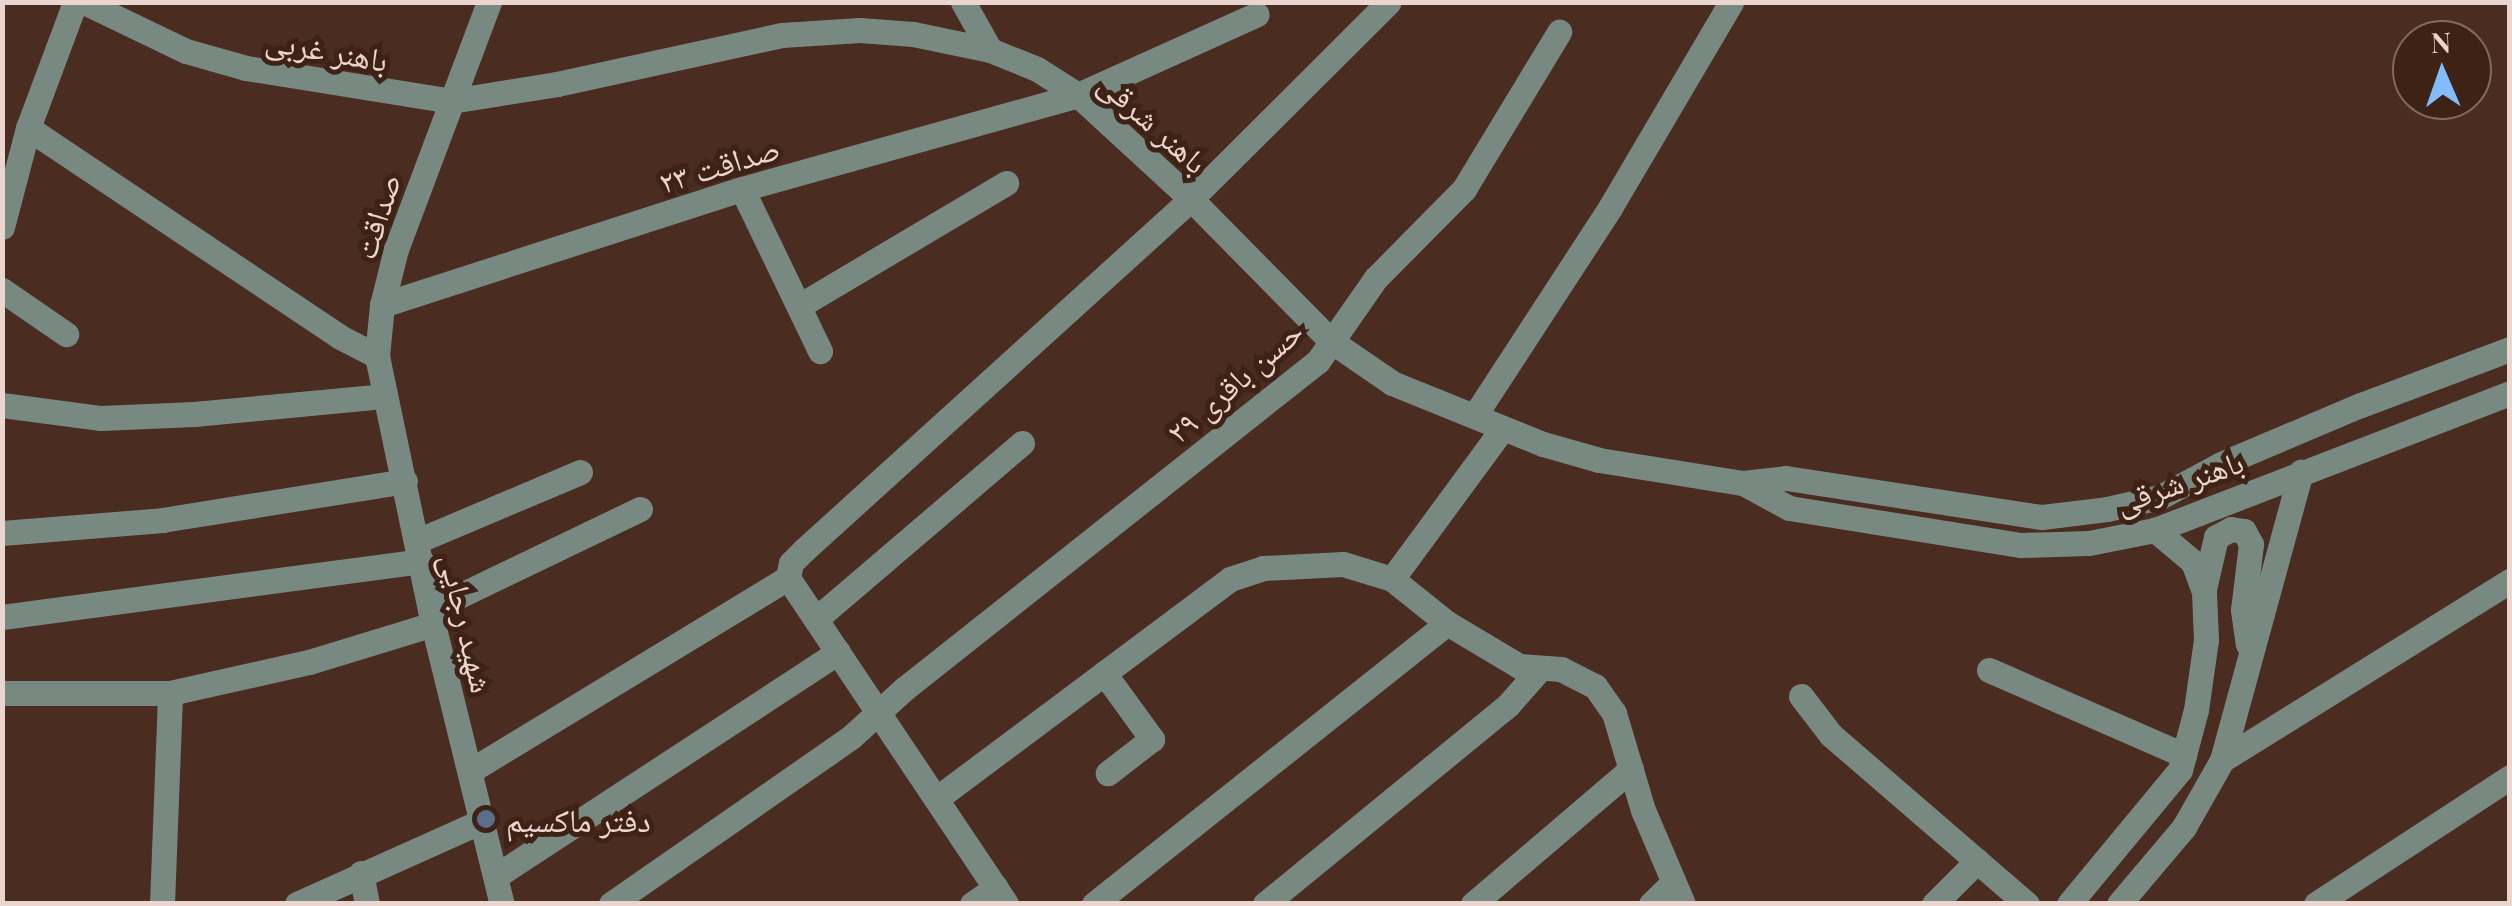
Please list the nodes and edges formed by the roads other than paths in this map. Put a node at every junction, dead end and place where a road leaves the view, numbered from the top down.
1 (75, 2) edge
2 (84, 2) edge
3 (489, 2) edge
4 (963, 2) edge
5 (1389, 2) edge
6 (1731, 2) edge
7 (1258, 14) dead end
8 (1559, 32) dead end
9 (990, 50) junction
10 (1078, 95) junction
11 (451, 101) junction
12 (28, 128) junction
13 (1006, 183) dead end
14 (742, 189) junction
15 (1191, 200) junction
16 (2, 227) edge
17 (2, 290) edge
18 (382, 305) junction
19 (798, 306) junction
20 (66, 334) dead end
21 (1331, 341) junction
22 (2510, 348) edge
23 (820, 351) dead end
24 (378, 356) junction
25 (2510, 393) edge
26 (383, 396) junction
27 (2, 405) edge
28 (1475, 416) junction
29 (1503, 428) junction
30 (1022, 443) dead end
31 (580, 472) dead end
32 (2300, 472) junction
33 (405, 480) junction
34 (1743, 483) junction
35 (640, 510) dead end
36 (2155, 530) junction
37 (2, 533) edge
38 (419, 551) junction
39 (788, 578) junction
40 (1392, 578) junction
41 (2510, 581) edge
42 (2204, 592) junction
43 (2, 617) edge
44 (431, 617) junction
45 (816, 619) junction
46 (1447, 622) junction
47 (838, 652) junction
48 (2250, 659) junction
49 (1988, 670) dead end
50 (1538, 671) junction
51 (1104, 673) junction
52 (2, 693) edge
53 (170, 693) junction
54 (1801, 696) dead end
55 (878, 713) junction
56 (2184, 755) junction
57 (2222, 760) junction
58 (1631, 769) junction
59 (470, 771) junction
60 (1108, 772) dead end
61 (2510, 777) edge
62 (936, 799) junction
63 (482, 821) junction
64 (1977, 862) junction
65 (361, 873) junction
66 (496, 876) junction
67 (1678, 894) edge
68 (1001, 895) edge
69 (162, 904) edge
70 (297, 904) edge
71 (367, 904) edge
72 (502, 904) edge
73 (612, 904) edge
74 (972, 904) edge
75 (1094, 904) edge
76 (1265, 904) edge
77 (1473, 904) edge
78 (1651, 904) edge
79 (1934, 904) edge
80 (2027, 904) edge
81 (2069, 904) edge
82 (2120, 904) edge
83 (2316, 904) edge

1 - 12 street
2 - 11 street, باهنر غربی
3 - 11 street, صداقت
4 - 9 street
5 - 15 street
6 - 28 street
7 - 10 street, صداقت ۲۳
8 - 21 street, حسن باقری ۲۹
9 - 10 street, باهنر شرقی
9 - 11 street, باهنر شرقی
10 - 14 street, صداقت ۲۳
10 - 15 street, باهنر شرقی
11 - 18 street, صداقت
12 - 16 street
12 - 24 street
13 - 19 street
14 - 18 street, صداقت ۲۳
14 - 19 street
15 - 21 street, باهنر شرقی
15 - 39 street
17 - 20 street
18 - 24 street, صداقت
19 - 23 street
21 - 28 street, باهنر شرقی
21 - 55 street, حسن باقری ۲۹
22 - 34 street, باهنر شرقی
24 - 26 street, شهید رجایی
25 - 32 street, باهنر شرقی
26 - 27 street
26 - 33 street, شهید رجایی
28 - 29 street, باهنر شرقی
29 - 34 street, باهنر شرقی
29 - 40 street
30 - 45 street
31 - 38 street
32 - 36 street, باهنر شرقی
32 - 48 street
33 - 37 street
33 - 38 street, شهید رجایی
34 - 36 street, باهنر شرقی
35 - 44 street
36 - 42 street
38 - 43 street
38 - 44 street, شهید رجایی
39 - 45 street
39 - 59 street
40 - 46 street
40 - 51 street
41 - 57 street
42 - 48 street
42 - 56 street
44 - 53 street
44 - 59 street, شهید رجایی
45 - 47 street
46 - 50 street
46 - 75 street
47 - 55 street
47 - 66 street
48 - 57 street
49 - 56 street
50 - 58 street
50 - 76 street
51 - 60 street
51 - 62 street
52 - 53 street
53 - 69 street
54 - 64 street
55 - 62 street
55 - 73 street, حسن باقری ۲۹
56 - 81 street
57 - 82 street
58 - 67 street
58 - 77 street
59 - 63 street, شهید رجایی
61 - 83 street
62 - 68 street
63 - 65 street
63 - 66 street, شهید رجایی
64 - 79 street
64 - 80 street
65 - 70 street
65 - 71 street
66 - 72 street, شهید رجایی
67 - 78 street
68 - 74 street

